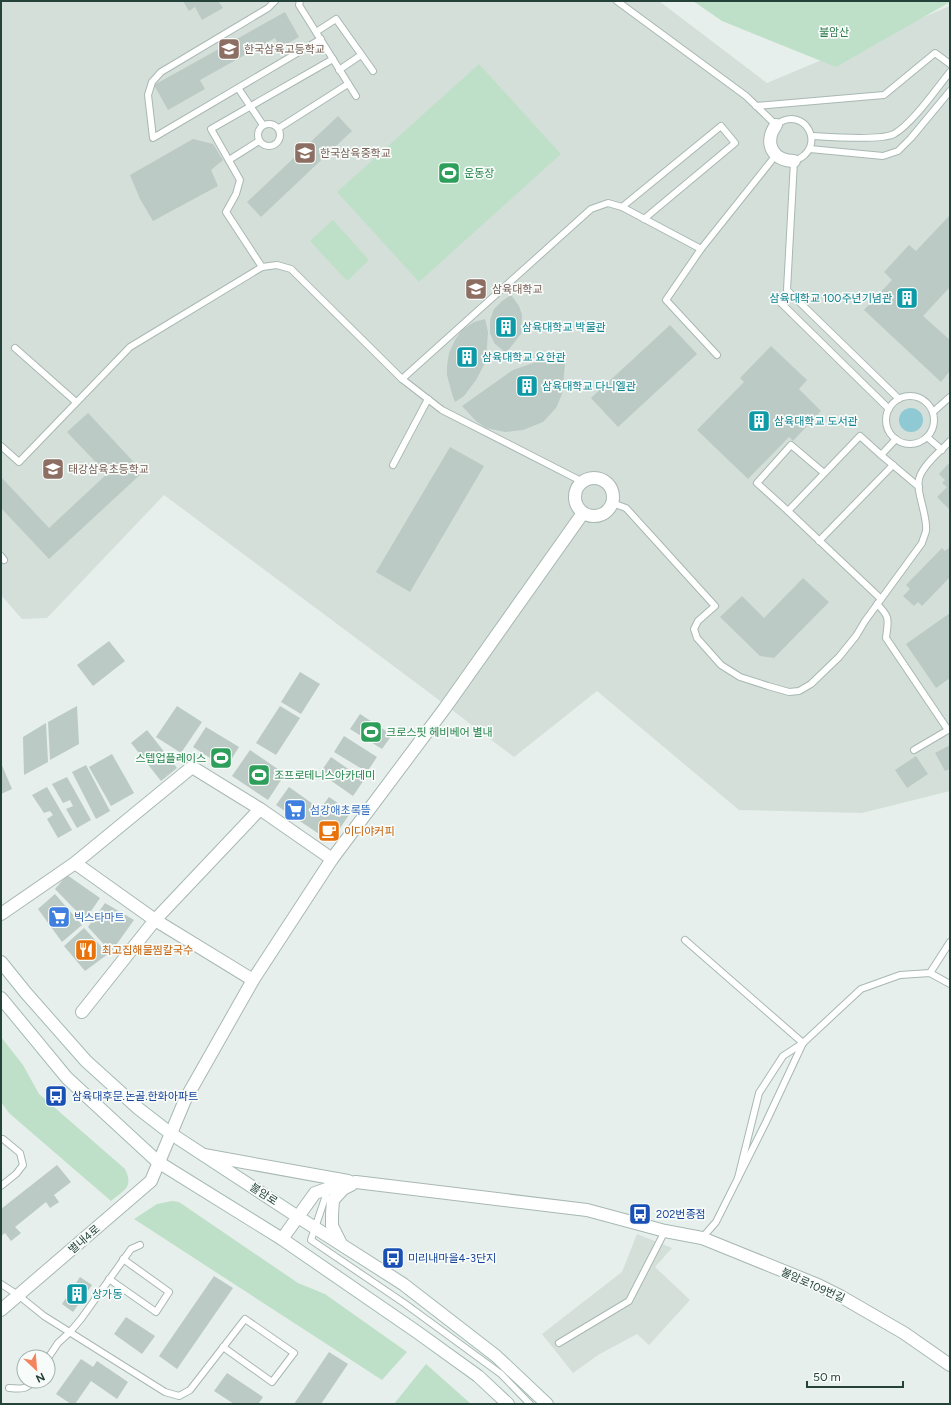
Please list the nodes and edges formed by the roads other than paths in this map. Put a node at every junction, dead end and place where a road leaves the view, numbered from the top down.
1 (275, 1) edge
2 (300, 1) edge
3 (617, 1) edge
4 (316, 32) junction
5 (320, 40) junction
6 (361, 54) junction
7 (333, 59) junction
8 (950, 64) edge
9 (339, 70) junction
10 (373, 71) dead end
11 (950, 72) edge
12 (348, 84) junction
13 (238, 88) junction
14 (950, 91) edge
15 (356, 96) dead end
16 (251, 106) junction
17 (756, 106) junction
18 (263, 125) junction
19 (776, 125) junction
20 (279, 128) junction
21 (812, 136) junction
22 (259, 141) junction
23 (810, 149) junction
24 (776, 155) junction
25 (229, 160) junction
26 (794, 160) junction
27 (622, 207) junction
28 (644, 219) junction
29 (702, 249) junction
30 (262, 267) junction
31 (778, 300) dead end
32 (15, 348) dead end
33 (717, 355) dead end
34 (402, 379) junction
35 (950, 397) edge
36 (428, 399) junction
37 (899, 399) junction
38 (76, 402) junction
39 (889, 409) junction
40 (933, 412) junction
41 (927, 437) junction
42 (896, 439) junction
43 (950, 441) edge
44 (1, 446) edge
45 (942, 450) junction
46 (881, 455) junction
47 (393, 465) dead end
48 (893, 465) junction
49 (824, 473) junction
50 (583, 482) junction
51 (919, 487) junction
52 (612, 503) junction
53 (788, 511) junction
54 (583, 513) junction
55 (819, 541) junction
56 (879, 601) junction
57 (914, 750) dead end
58 (260, 809) junction
59 (332, 859) junction
60 (75, 863) junction
61 (1, 914) edge
62 (155, 920) junction
63 (685, 940) dead end
64 (950, 942) edge
65 (1, 962) edge
66 (930, 973) junction
67 (253, 980) junction
68 (950, 984) edge
69 (1, 998) edge
70 (82, 1012) dead end
71 (803, 1043) junction
72 (170, 1134) junction
73 (1, 1139) edge
74 (204, 1155) junction
75 (158, 1162) junction
76 (738, 1178) junction
77 (356, 1182) junction
78 (1, 1186) edge
79 (328, 1188) junction
80 (298, 1217) junction
81 (315, 1228) junction
82 (665, 1231) junction
83 (702, 1238) junction
84 (282, 1239) junction
85 (341, 1244) junction
86 (140, 1245) dead end
87 (123, 1259) junction
88 (109, 1279) junction
89 (1, 1284) edge
90 (18, 1295) junction
91 (1, 1310) edge
92 (70, 1332) junction
93 (559, 1342) dead end
94 (223, 1347) junction
95 (54, 1349) edge
96 (950, 1365) edge
97 (9, 1388) dead end
98 (16, 1389) edge
99 (508, 1404) edge
100 (530, 1404) edge
101 (547, 1404) edge

1 - 13 lane
2 - 4 lane
3 - 17 lane
4 - 5 lane
4 - 6 lane
5 - 7 lane
5 - 13 lane
6 - 9 lane
6 - 10 lane
7 - 9 lane
7 - 16 lane
8 - 17 lane
9 - 12 lane
11 - 21 lane
12 - 15 lane
12 - 20 lane
13 - 16 lane
14 - 23 lane
16 - 18 lane
16 - 25 lane
17 - 19 lane
18 - 20 lane
18 - 22 lane
19 - 21 lane
19 - 24 street
20 - 22 lane
21 - 23 lane
22 - 25 lane
23 - 26 lane
24 - 26 street
24 - 29 lane
25 - 30 lane
26 - 37 lane
27 - 28 lane
27 - 28 lane
27 - 34 lane
28 - 29 lane
29 - 33 lane
30 - 34 lane
30 - 38 lane
31 - 39 lane
32 - 38 lane
34 - 36 lane
35 - 40 lane
36 - 47 lane
36 - 50 lane
37 - 39 lane
37 - 40 lane
38 - 44 lane
39 - 42 lane
40 - 41 lane
41 - 42 lane
41 - 45 lane
42 - 46 lane
43 - 45 lane
45 - 51 lane
46 - 48 lane
46 - 49 lane
48 - 51 lane
48 - 55 lane
49 - 53 lane
49 - 53 lane
50 - 52 street
50 - 54 street
51 - 56 lane
52 - 54 street
52 - 56 lane
53 - 55 lane
54 - 59 street, 별내4로
55 - 56 lane
56 - 57 lane
58 - 59 street
58 - 60 street
58 - 62 street
59 - 67 street, 별내4로
60 - 61 street
60 - 62 street
62 - 67 street
62 - 70 street
63 - 71 lane
64 - 66 lane
65 - 72 street, 불암로
66 - 68 lane
66 - 71 lane
67 - 72 street, 별내4로
69 - 75 street
71 - 76 lane
71 - 76 lane
72 - 74 street, 불암로
72 - 75 street, 별내4로
73 - 78 lane
74 - 77 street, 불암로109번길
74 - 80 street, 불암로
75 - 84 street
75 - 90 street, 별내4로
76 - 83 lane
77 - 79 street
77 - 82 street, 불암로109번길
77 - 85 street
79 - 80 street
79 - 81 lane
80 - 81 street, 불암로
80 - 84 street
81 - 85 street, 불암로
81 - 100 lane
82 - 83 street, 불암로109번길
82 - 93 lane
83 - 96 street, 불암로109번길
84 - 99 street
85 - 101 street, 불암로
86 - 87 lane
87 - 88 lane
87 - 88 lane
88 - 92 lane
89 - 90 lane
90 - 91 street, 별내4로
90 - 92 lane
92 - 94 lane
92 - 95 lane
94 - 94 lane
97 - 98 lane

